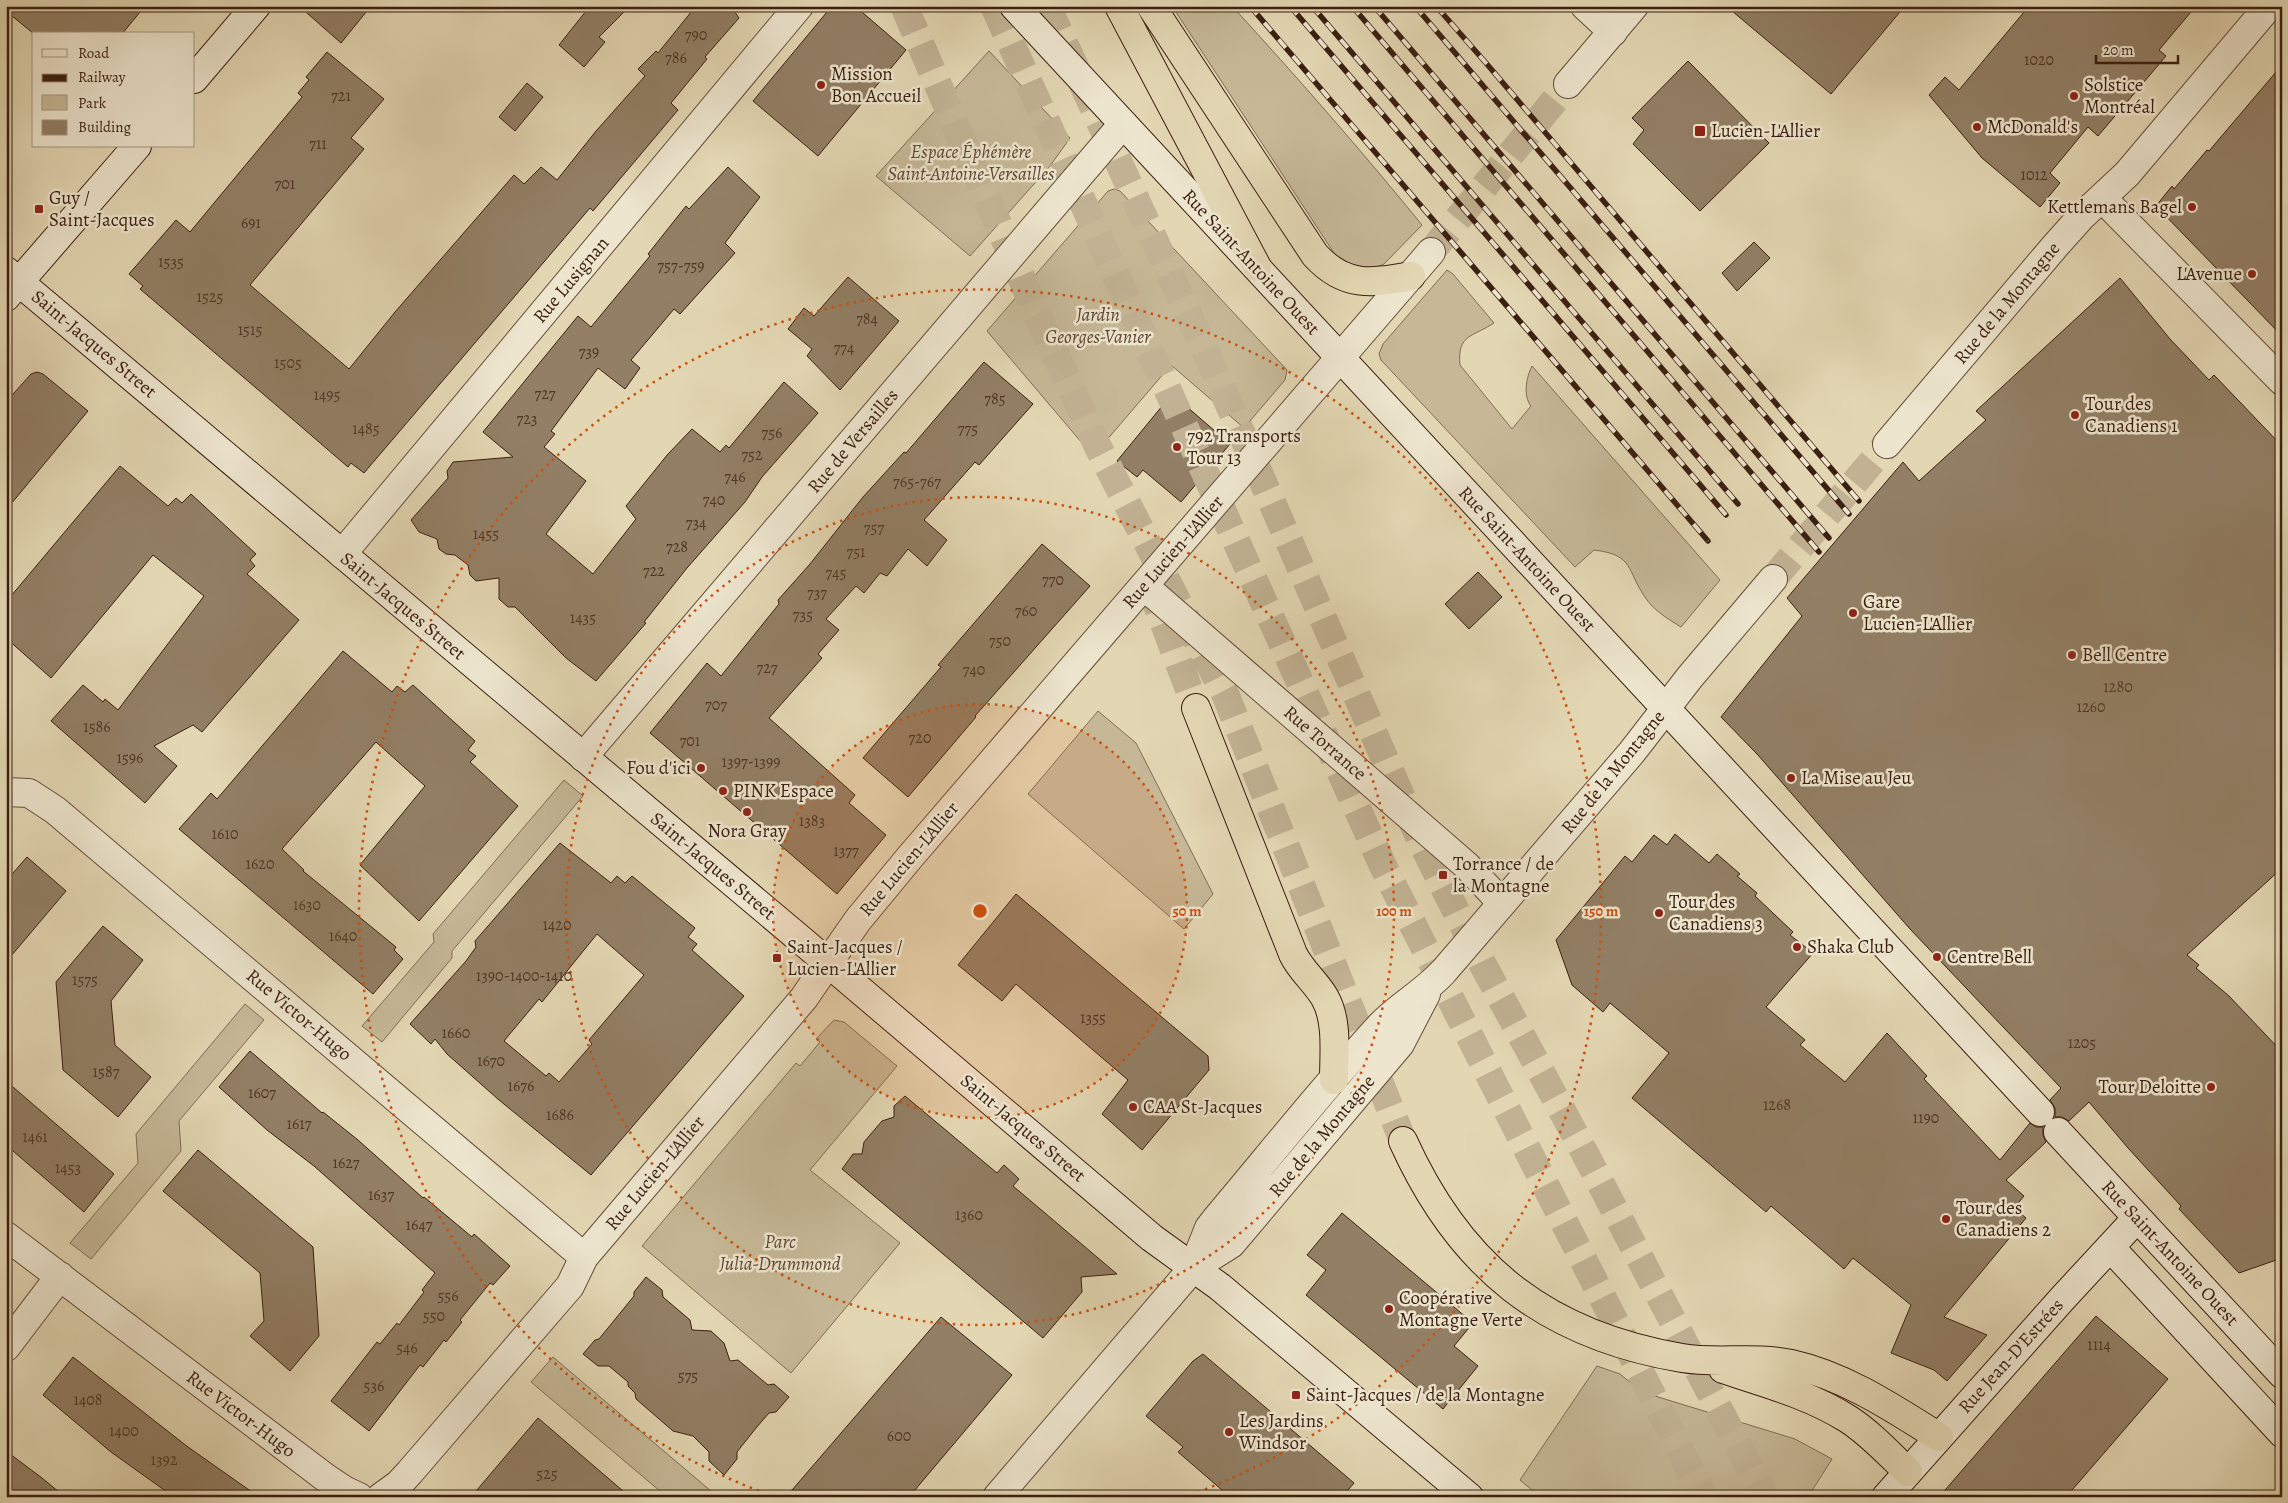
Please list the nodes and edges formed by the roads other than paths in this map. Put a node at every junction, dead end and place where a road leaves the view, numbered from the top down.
1 (256, 6) edge
2 (799, 6) edge
3 (1014, 6) edge
4 (1119, 6) edge
5 (1151, 6) edge
6 (1585, 6) edge
7 (1634, 6) edge
8 (2269, 6) edge
9 (1612, 32) junction
10 (195, 79) edge
11 (1568, 84) tunnel mouth
12 (1123, 124) junction
13 (135, 148) edge
14 (2102, 198) junction
15 (1431, 252) tunnel mouth
16 (1257, 267) junction
17 (1411, 276) junction
18 (11, 283) edge
19 (1340, 359) junction
20 (2282, 381) edge
21 (1887, 444) tunnel mouth
22 (342, 554) junction
23 (1773, 579) tunnel mouth
24 (1144, 586) junction
25 (1196, 708) tunnel mouth
26 (1665, 708) junction
27 (583, 757) junction
28 (6, 792) edge
29 (1502, 903) junction
30 (828, 963) junction
31 (1431, 985) junction
32 (1334, 1080) junction
33 (2040, 1112) dead end
34 (2058, 1132) dead end
35 (1403, 1141) tunnel mouth
36 (2137, 1218) junction
37 (6, 1236) edge
38 (2110, 1247) junction
39 (584, 1257) junction
40 (1193, 1268) junction
41 (60, 1276) junction
42 (6, 1347) edge
43 (1698, 1360) junction
44 (2282, 1374) edge
45 (2282, 1433) edge
46 (1939, 1437) junction
47 (1908, 1472) junction
48 (359, 1497) edge
49 (381, 1497) edge
50 (997, 1497) edge
51 (1469, 1497) edge
52 (1886, 1497) edge

1 - 10 street
2 - 22 street, Rue Lusignan
3 - 12 street, Rue Saint-Antoine Ouest
4 - 16 highway
5 - 17 highway
6 - 9 street
7 - 9 street
8 - 14 street, Rue de la Montagne
9 - 11 street
12 - 16 street, Rue Saint-Antoine Ouest
12 - 27 street, Rue de Versailles
13 - 18 street
14 - 20 street
14 - 21 street, Rue de la Montagne
15 - 17 street, Rue Lucien-L'Allier
16 - 19 street, Rue Saint-Antoine Ouest
17 - 19 street, Rue Lucien-L'Allier
18 - 22 street, Saint-Jacques Street
19 - 24 street, Rue Lucien-L'Allier
19 - 26 street, Rue Saint-Antoine Ouest
22 - 27 street, Saint-Jacques Street
23 - 26 street, Rue de la Montagne
24 - 29 street, Rue Torrance
24 - 30 street, Rue Lucien-L'Allier
25 - 32 highway
26 - 29 street, Rue de la Montagne
26 - 33 street, Rue Saint-Antoine Ouest
27 - 30 street, Saint-Jacques Street
28 - 39 street, Rue Victor-Hugo
29 - 31 street, Rue de la Montagne
30 - 39 street, Rue Lucien-L'Allier
30 - 40 street, Saint-Jacques Street
31 - 32 street, Rue de la Montagne
31 - 40 street, Rue de la Montagne
32 - 40 street, Rue de la Montagne
34 - 36 street, Rue Saint-Antoine Ouest
35 - 43 highway
36 - 38 street, Rue Jean-D'Estrées
36 - 44 street, Rue Saint-Antoine Ouest
37 - 41 street, Rue Victor-Hugo
38 - 45 street
38 - 46 street, Rue Jean-D'Estrées
39 - 49 street, Rue Lucien-L'Allier
40 - 50 street, Rue de la Montagne
40 - 51 street, Saint-Jacques Street
41 - 42 street
41 - 48 street, Rue Victor-Hugo
43 - 46 highway
43 - 47 highway
46 - 47 street, Rue Jean-D'Estrées
47 - 52 street, Rue Jean-D'Estrées

